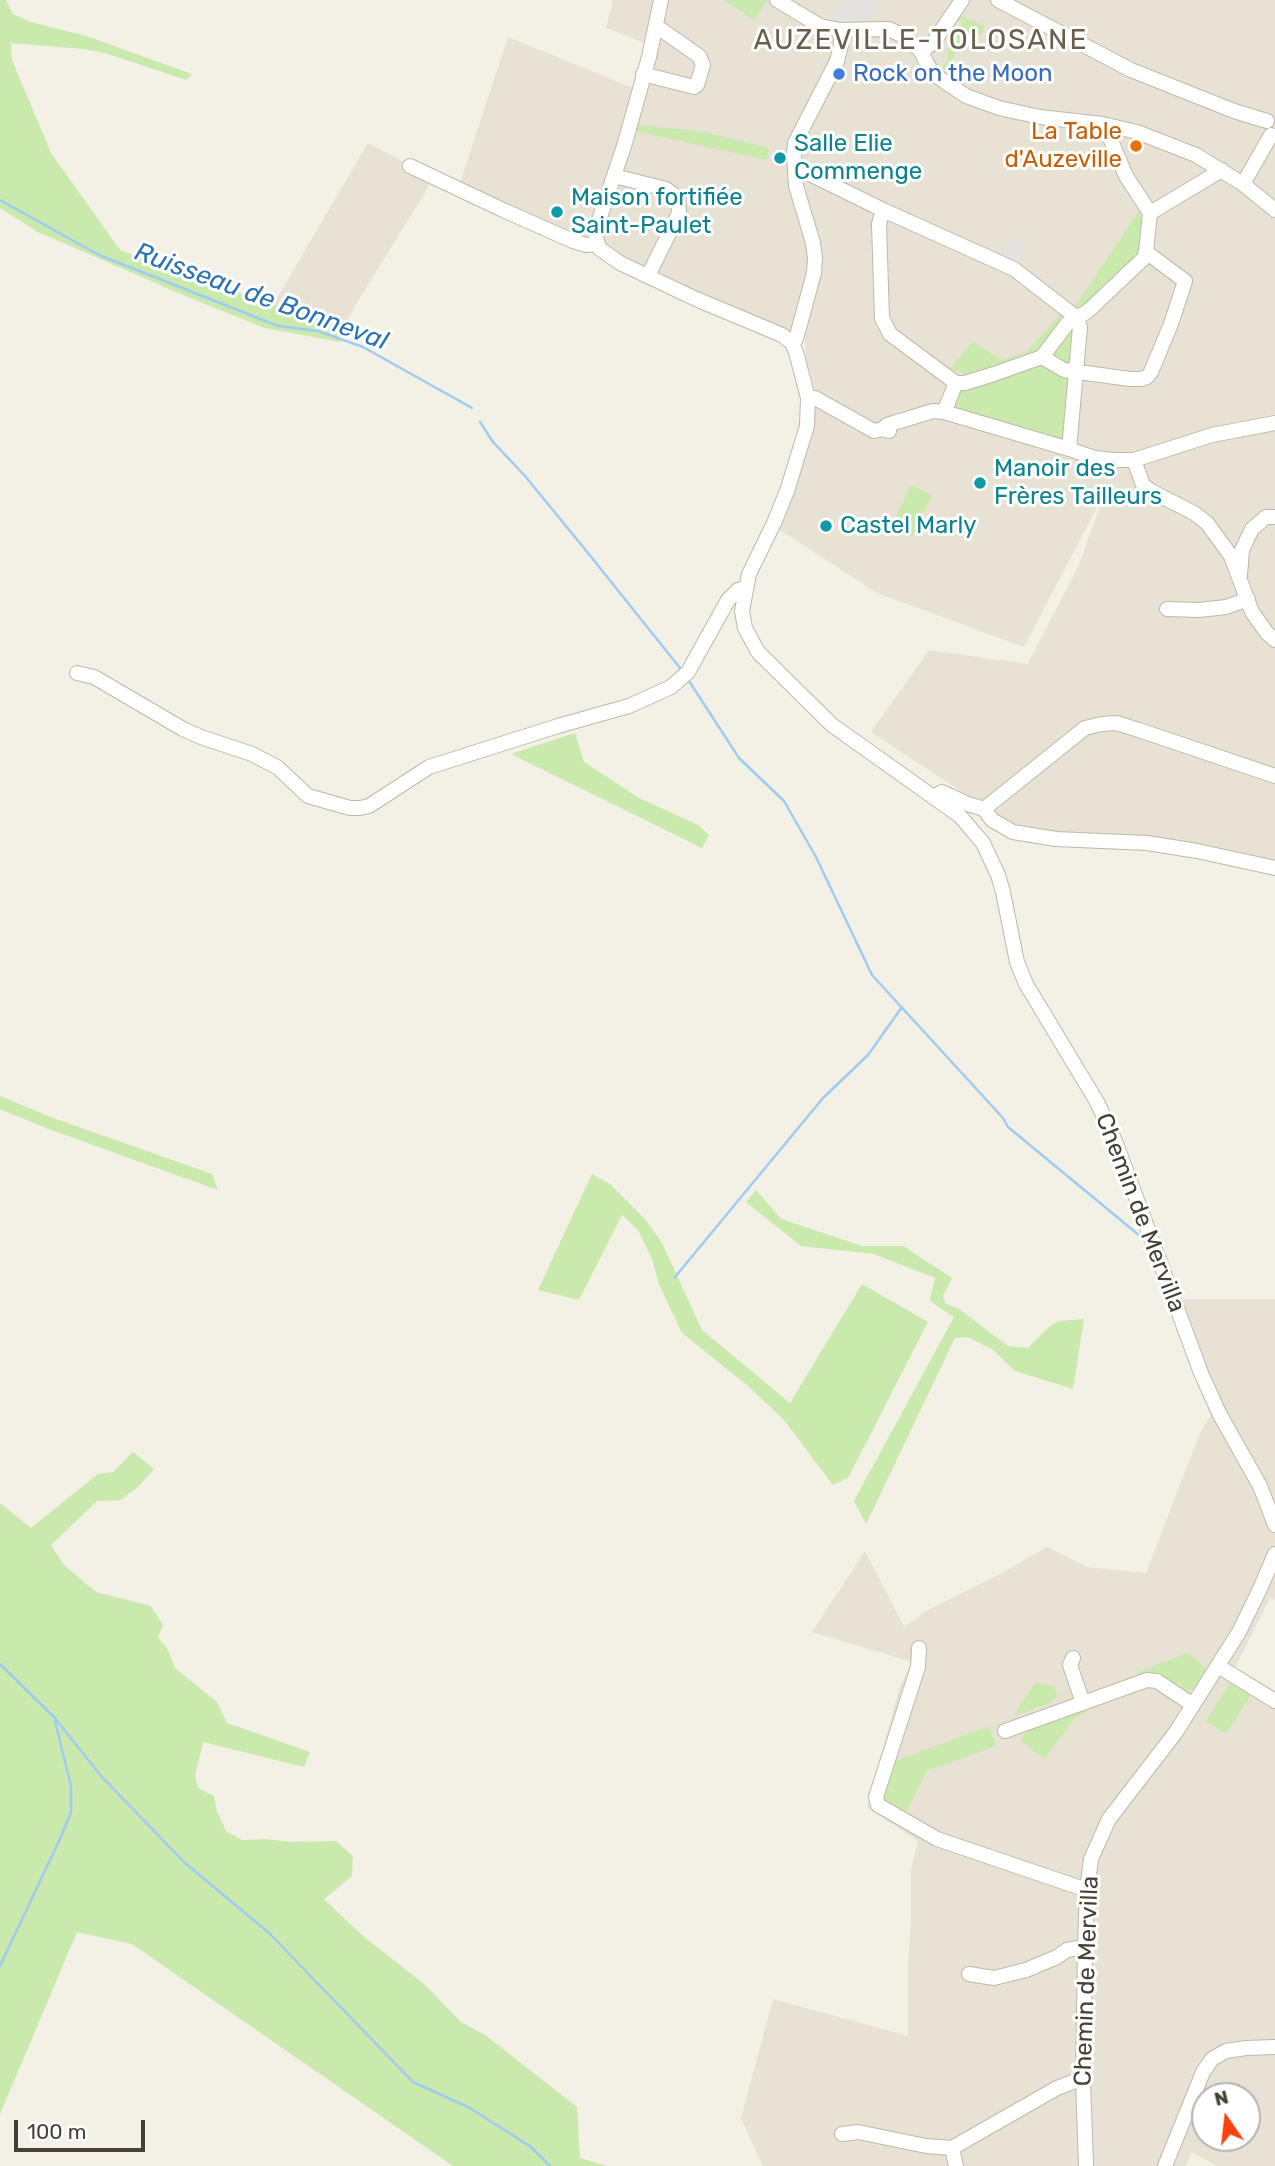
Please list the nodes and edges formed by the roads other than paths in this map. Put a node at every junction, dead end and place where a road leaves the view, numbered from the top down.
1 (661, 0) edge
2 (777, 0) edge
3 (962, 0) edge
4 (998, 0) edge
5 (656, 26) junction
6 (840, 30) junction
7 (921, 51) junction
8 (643, 74) junction
9 (1108, 125) junction
10 (1272, 127) edge
11 (410, 166) dead end
12 (1222, 170) junction
13 (795, 173) junction
14 (614, 176) junction
15 (1242, 184) junction
16 (1275, 210) edge
17 (883, 211) junction
18 (1150, 213) junction
19 (597, 244) junction
20 (1146, 252) junction
21 (648, 276) junction
22 (1076, 317) junction
23 (792, 343) junction
24 (1042, 357) junction
25 (1077, 371) junction
26 (956, 383) junction
27 (808, 398) junction
28 (942, 412) junction
29 (1275, 423) edge
30 (1069, 449) junction
31 (1134, 460) junction
32 (1275, 517) edge
33 (1240, 579) junction
34 (745, 588) junction
35 (1248, 599) junction
36 (1167, 609) dead end
37 (1275, 640) edge
38 (77, 673) dead end
39 (1275, 776) edge
40 (933, 797) junction
41 (984, 808) junction
42 (1275, 868) edge
43 (1275, 1525) edge
44 (1275, 1554) edge
45 (919, 1648) dead end
46 (1073, 1658) dead end
47 (1218, 1666) junction
48 (1275, 1701) edge
49 (1083, 1703) junction
50 (1193, 1705) junction
51 (1005, 1731) dead end
52 (1087, 1891) junction
53 (1085, 1947) junction
54 (969, 1974) dead end
55 (1275, 2047) edge
56 (1083, 2087) junction
57 (842, 2134) dead end
58 (952, 2148) junction
59 (956, 2166) edge
60 (1086, 2166) edge
61 (1165, 2166) edge

1 - 5 street
2 - 6 street
3 - 7 street
4 - 10 street
5 - 8 street
5 - 8 street
6 - 7 street
6 - 13 street
7 - 9 street
8 - 14 street
9 - 12 street
9 - 18 street
10 - 15 street
11 - 19 street
12 - 15 street
12 - 18 street
13 - 17 street
13 - 23 street
14 - 19 street
14 - 21 street
15 - 16 street
17 - 22 street
17 - 26 street
18 - 20 street
19 - 21 street
20 - 22 street
20 - 25 street
21 - 23 street
22 - 24 street
22 - 25 street
23 - 27 street
24 - 25 street
24 - 26 street
25 - 30 street
26 - 28 street
27 - 28 street
27 - 34 street
28 - 30 street
29 - 31 street
30 - 31 street
31 - 33 street
32 - 33 street
33 - 35 street
34 - 38 street
34 - 40 street, Chemin de Mervilla
35 - 36 street
35 - 37 street
39 - 41 street
40 - 41 street
40 - 43 street, Chemin de Mervilla
41 - 42 street
44 - 47 street, Chemin de Mervilla
45 - 52 street
46 - 49 street
47 - 48 street
47 - 50 street, Chemin de Mervilla
49 - 50 street
49 - 51 street
50 - 52 street, Chemin de Mervilla
52 - 53 street, Chemin de Mervilla
53 - 54 street
53 - 56 street, Chemin de Mervilla
55 - 61 street
56 - 58 street
56 - 60 street, Chemin de Mervilla
57 - 58 street
58 - 59 street

